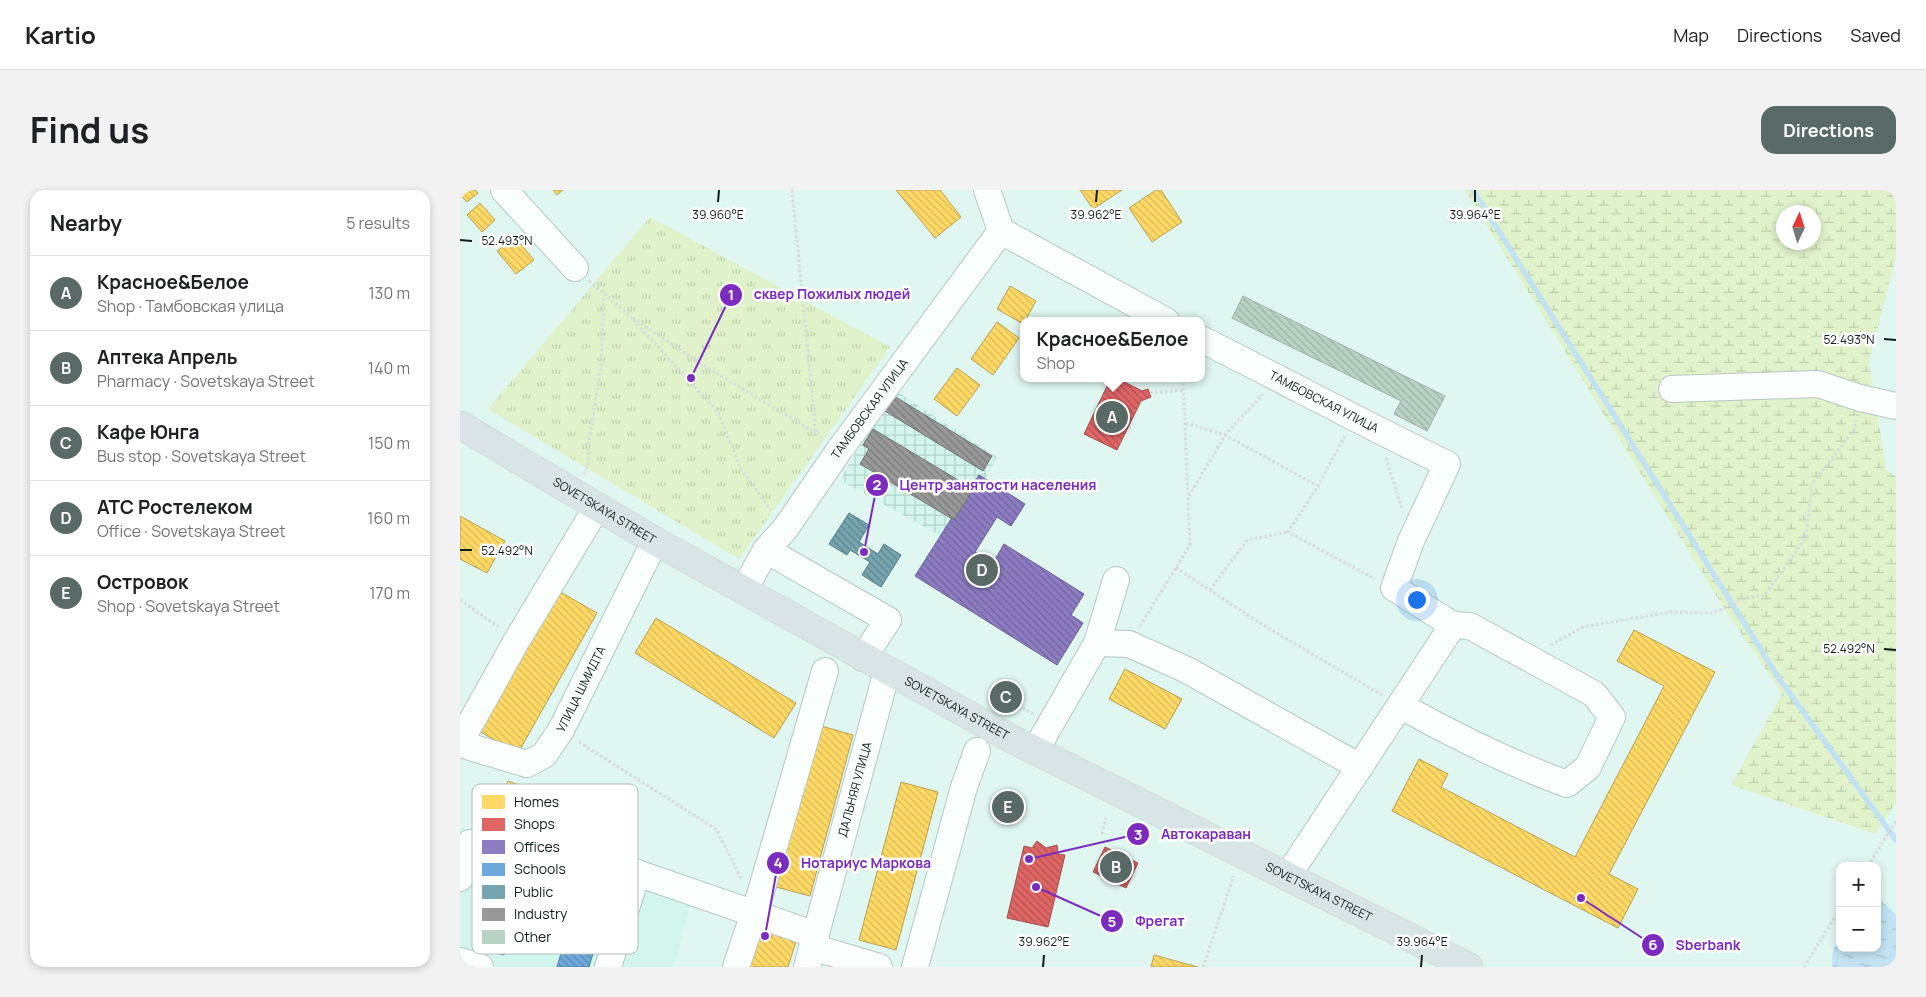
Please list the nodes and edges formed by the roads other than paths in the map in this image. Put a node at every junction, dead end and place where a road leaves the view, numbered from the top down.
1 (504, 190) edge
2 (987, 190) edge
3 (1001, 231) junction
4 (575, 268) road end
5 (1159, 317) edge
6 (1205, 341) edge
7 (1672, 389) dead end
8 (1896, 406) edge
9 (460, 425) edge
10 (597, 507) junction
11 (656, 541) junction
12 (766, 550) junction
13 (1116, 580) dead end
14 (744, 590) junction
15 (1454, 625) junction
16 (1097, 643) junction
17 (863, 658) junction
18 (825, 671) dead end
19 (887, 671) junction
20 (1401, 706) junction
21 (460, 743) edge
22 (977, 751) dead end
23 (1035, 751) junction
24 (1360, 767) junction
25 (472, 843) edge
26 (638, 873) edge
27 (1287, 876) junction
28 (460, 878) edge
29 (757, 905) junction
30 (812, 950) edge
31 (612, 954) edge
32 (460, 961) edge
33 (480, 967) edge
34 (608, 967) edge
35 (736, 967) edge
36 (879, 967) edge
37 (915, 967) edge
38 (1469, 967) edge

1 - 4 street
2 - 3 street
3 - 5 street
3 - 12 street, ТАМБОВСКАЯ УЛИЦА
6 - 15 street, ТАМБОВСКАЯ УЛИЦА
7 - 8 street
9 - 10 main road, SOVETSKAYA STREET
10 - 11 main road, SOVETSKAYA STREET
10 - 21 street
11 - 14 main road, SOVETSKAYA STREET
11 - 21 street, УЛИЦА ШМИДТА
12 - 14 street, ТАМБОВСКАЯ УЛИЦА
12 - 17 street
13 - 16 street
14 - 17 main road, SOVETSKAYA STREET
15 - 20 street
15 - 20 street
16 - 23 street
16 - 24 street
17 - 19 main road, SOVETSKAYA STREET
18 - 29 street
19 - 23 main road, SOVETSKAYA STREET
19 - 30 street, ДАЛЬНЯЯ УЛИЦА
20 - 24 street
22 - 37 street
23 - 27 main road, SOVETSKAYA STREET
24 - 27 street
25 - 28 street
26 - 29 street
27 - 38 main road, SOVETSKAYA STREET
29 - 30 street
29 - 35 street
30 - 36 street
31 - 34 street
32 - 33 street

